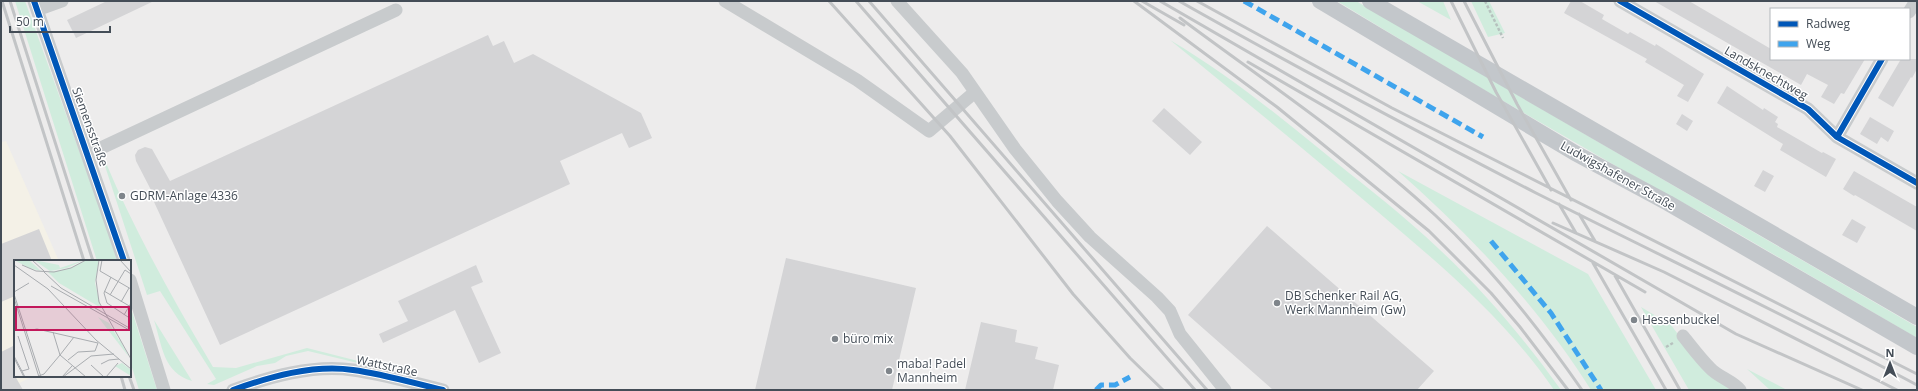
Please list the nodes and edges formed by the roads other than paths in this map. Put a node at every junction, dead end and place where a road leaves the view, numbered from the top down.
1 (62, 1) edge
2 (724, 1) edge
3 (897, 1) edge
4 (1320, 1) edge
5 (1370, 1) edge
6 (1620, 1) edge
7 (1916, 1) edge
8 (35, 6) edge
9 (396, 10) dead end
10 (1910, 10) edge
11 (1881, 60) edge
12 (975, 92) junction
13 (1837, 137) junction
14 (88, 153) junction
15 (1917, 183) edge
16 (124, 260) edge
17 (131, 283) edge
18 (1917, 317) edge
19 (1683, 336) dead end
20 (1917, 347) edge
21 (164, 390) edge
22 (232, 390) edge
23 (443, 390) edge
24 (1225, 390) edge
25 (1740, 390) edge

1 - 8 street
2 - 12 street
3 - 12 street
4 - 20 main road, Ludwigshafener Straße
5 - 18 main road
6 - 13 street, Landsknechtweg
7 - 10 street
8 - 14 street, Siemensstraße
9 - 14 street
11 - 13 street
12 - 24 street
13 - 15 street, Landsknechtweg
14 - 16 street, Siemensstraße
17 - 21 street
19 - 25 street
22 - 23 street, Wattstraße

